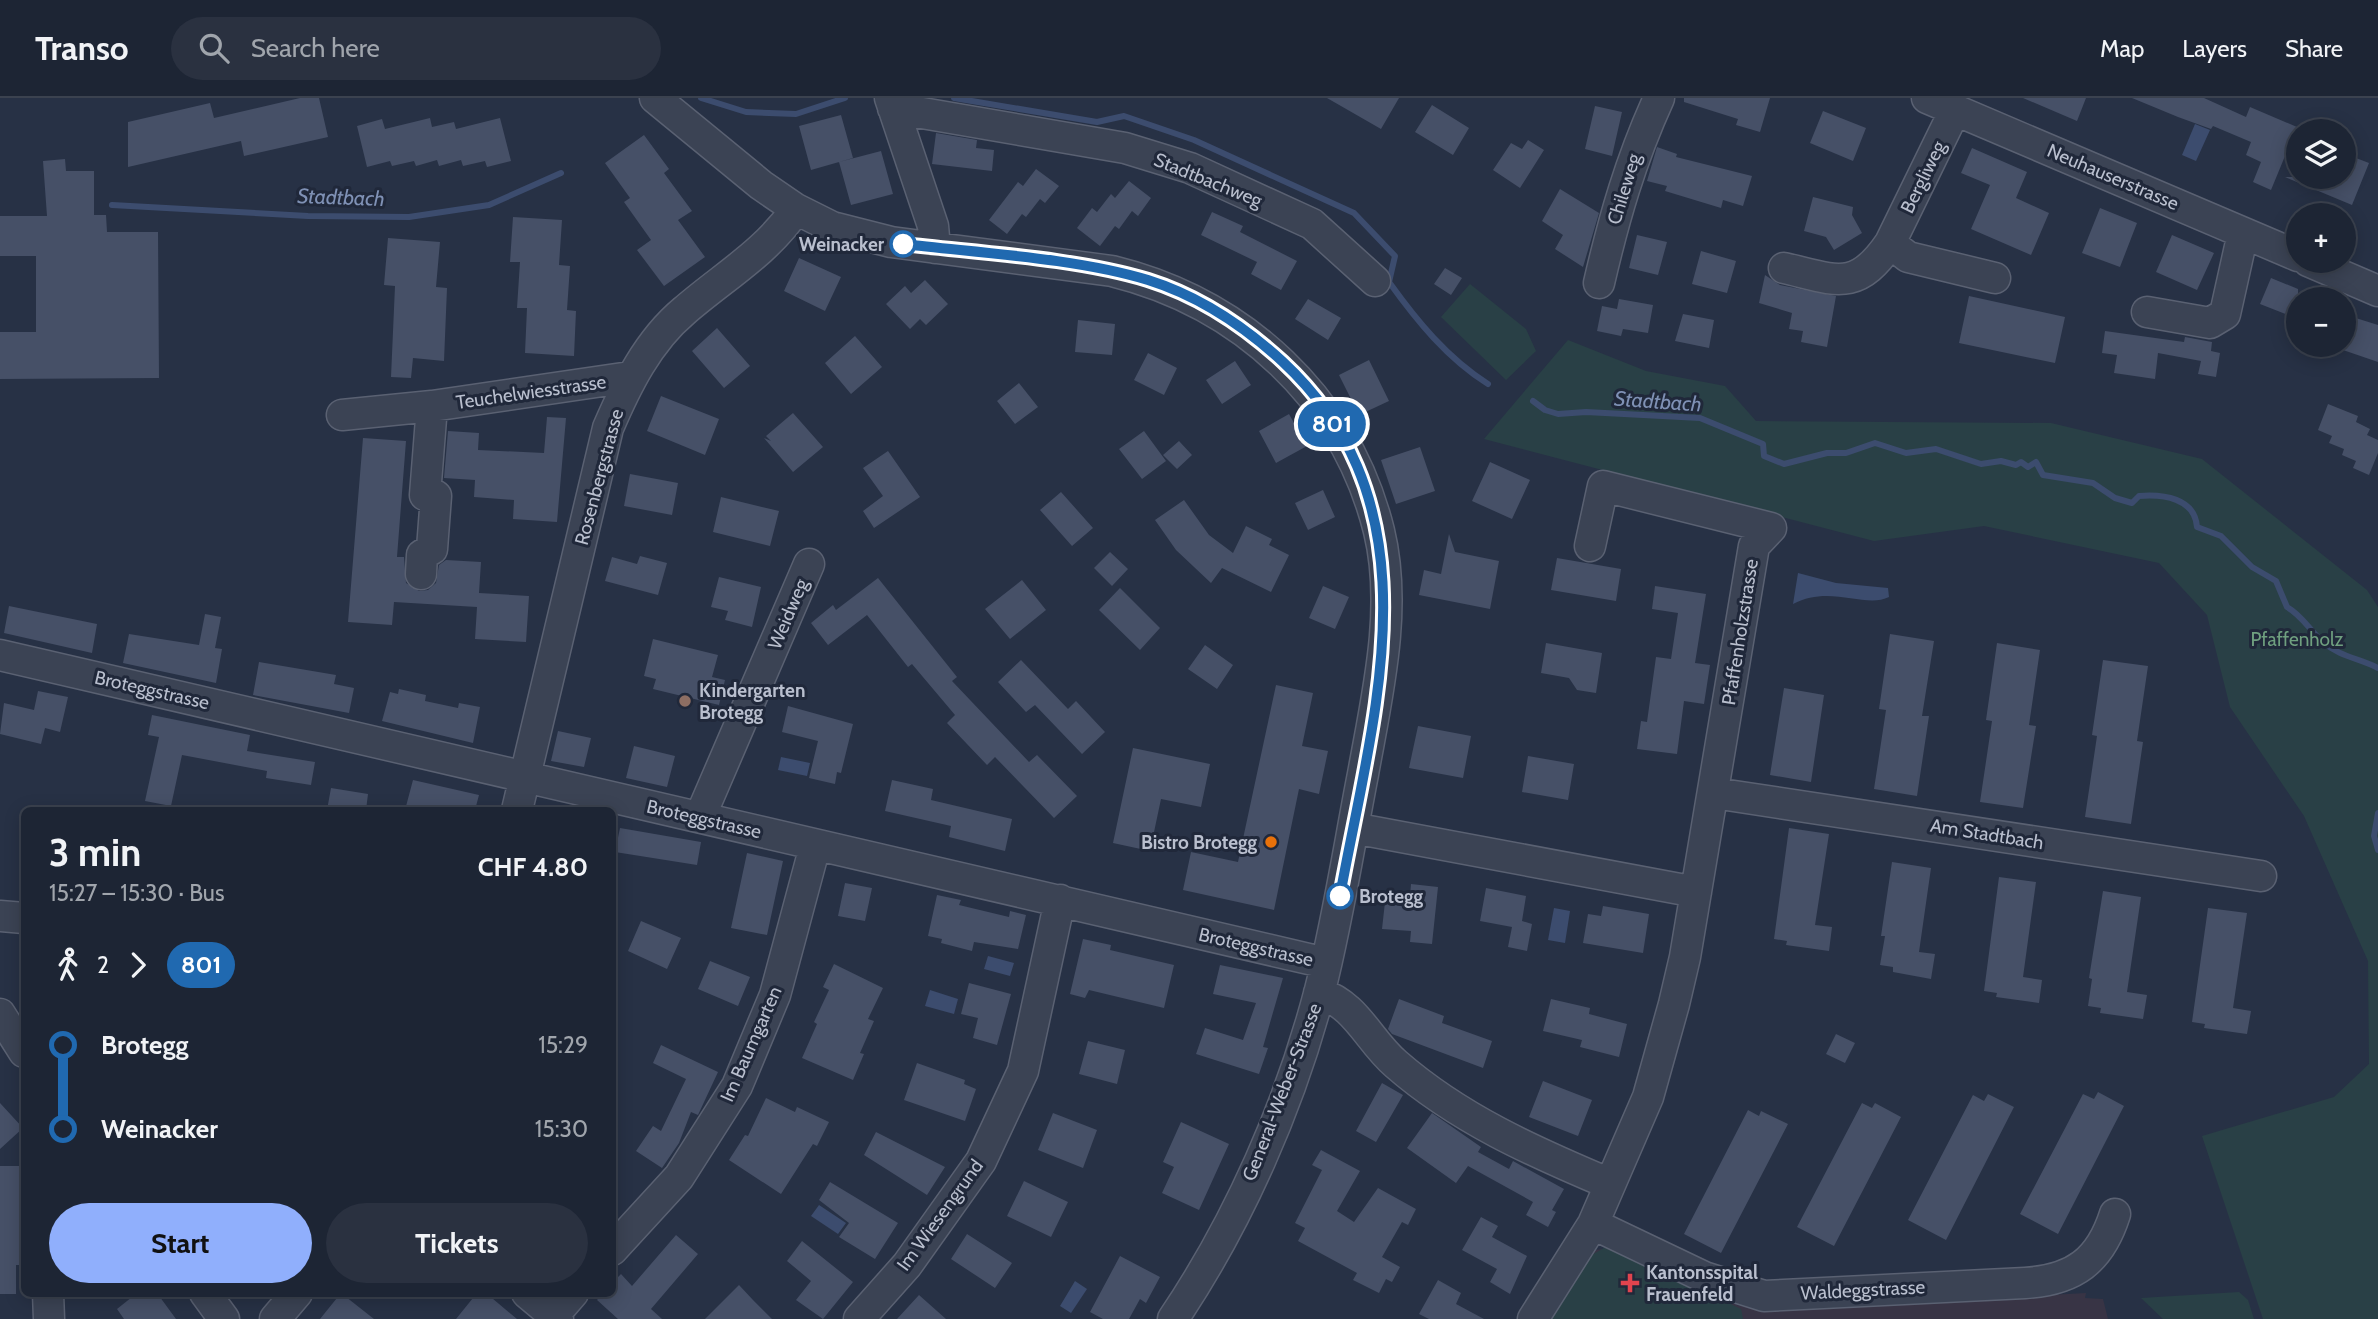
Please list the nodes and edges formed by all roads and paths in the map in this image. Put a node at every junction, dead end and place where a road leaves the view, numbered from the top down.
1 (655, 98) edge
2 (1659, 98) edge
3 (1927, 98) edge
4 (891, 103) edge
5 (1973, 109) edge
6 (796, 209) junction
7 (2243, 233) junction
8 (1890, 243) junction
9 (935, 248) junction
10 (2286, 251) edge
11 (1784, 268) dead end
12 (2336, 273) edge
13 (1995, 278) dead end
14 (1375, 281) dead end
15 (1599, 283) dead end
16 (2378, 291) edge
17 (2147, 312) dead end
18 (629, 377) junction
19 (432, 406) junction
20 (342, 415) dead end
21 (1590, 546) dead end
22 (809, 564) dead end
23 (421, 574) dead end
24 (0, 655) edge
25 (526, 777) junction
26 (1714, 793) junction
27 (518, 807) edge
28 (700, 817) junction
29 (1353, 828) junction
30 (815, 846) junction
31 (2261, 876) dead end
32 (1696, 892) junction
33 (1060, 900) junction
34 (0, 916) edge
35 (21, 918) edge
36 (1326, 964) junction
37 (1319, 993) junction
38 (0, 1016) edge
39 (21, 1048) edge
40 (1610, 1184) junction
41 (2115, 1214) dead end
42 (1593, 1224) junction
43 (616, 1246) edge
44 (48, 1297) edge
45 (208, 1297) edge
46 (294, 1297) edge
47 (536, 1297) edge
48 (562, 1309) edge
49 (49, 1319) edge
50 (224, 1319) edge
51 (275, 1319) edge
52 (859, 1319) edge
53 (1173, 1319) edge
54 (1533, 1319) edge

1 - 6 street, General-Weber-Strasse
2 - 15 street, Chileweg
3 - 5 street, Neuhauserstrasse
4 - 9 street
4 - 14 street, Stadtbachweg
5 - 7 street, Neuhauserstrasse
5 - 8 street, Bergliweg
6 - 9 street, General-Weber-Strasse
6 - 18 street, Rosenbergstrasse
7 - 10 street, Neuhauserstrasse
7 - 17 street
8 - 11 street, Bergliweg
8 - 13 street
9 - 29 street, General-Weber-Strasse
12 - 16 street
18 - 19 street, Teuchelwiesstrasse
18 - 25 street, Rosenbergstrasse
19 - 20 street, Teuchelwiesstrasse
19 - 23 street, Teuchelwiesstrasse
21 - 26 street, Pfaffenholzstrasse
22 - 28 street, Weidweg
24 - 25 street, Broteggstrasse
25 - 27 street, Rosenbergstrasse
25 - 28 street, Broteggstrasse
26 - 31 street, Am Stadtbach
26 - 32 street, Pfaffenholzstrasse
28 - 30 street, Broteggstrasse
29 - 32 street
29 - 36 street, General-Weber-Strasse
30 - 33 street, Broteggstrasse
30 - 43 street, Im Baumgarten
32 - 40 street, Pfaffenholzstrasse
33 - 36 street, Broteggstrasse
33 - 52 street, Im Wiesengrund
34 - 35 street
36 - 37 street, General-Weber-Strasse
37 - 40 street, Broteggstrasse
37 - 53 street, General-Weber-Strasse
38 - 39 street
40 - 42 street, Pfaffenholzstrasse
41 - 42 street, Waldeggstrasse
42 - 54 street, Pfaffenholzstrasse
44 - 49 street
45 - 50 street
46 - 51 street
47 - 48 street

